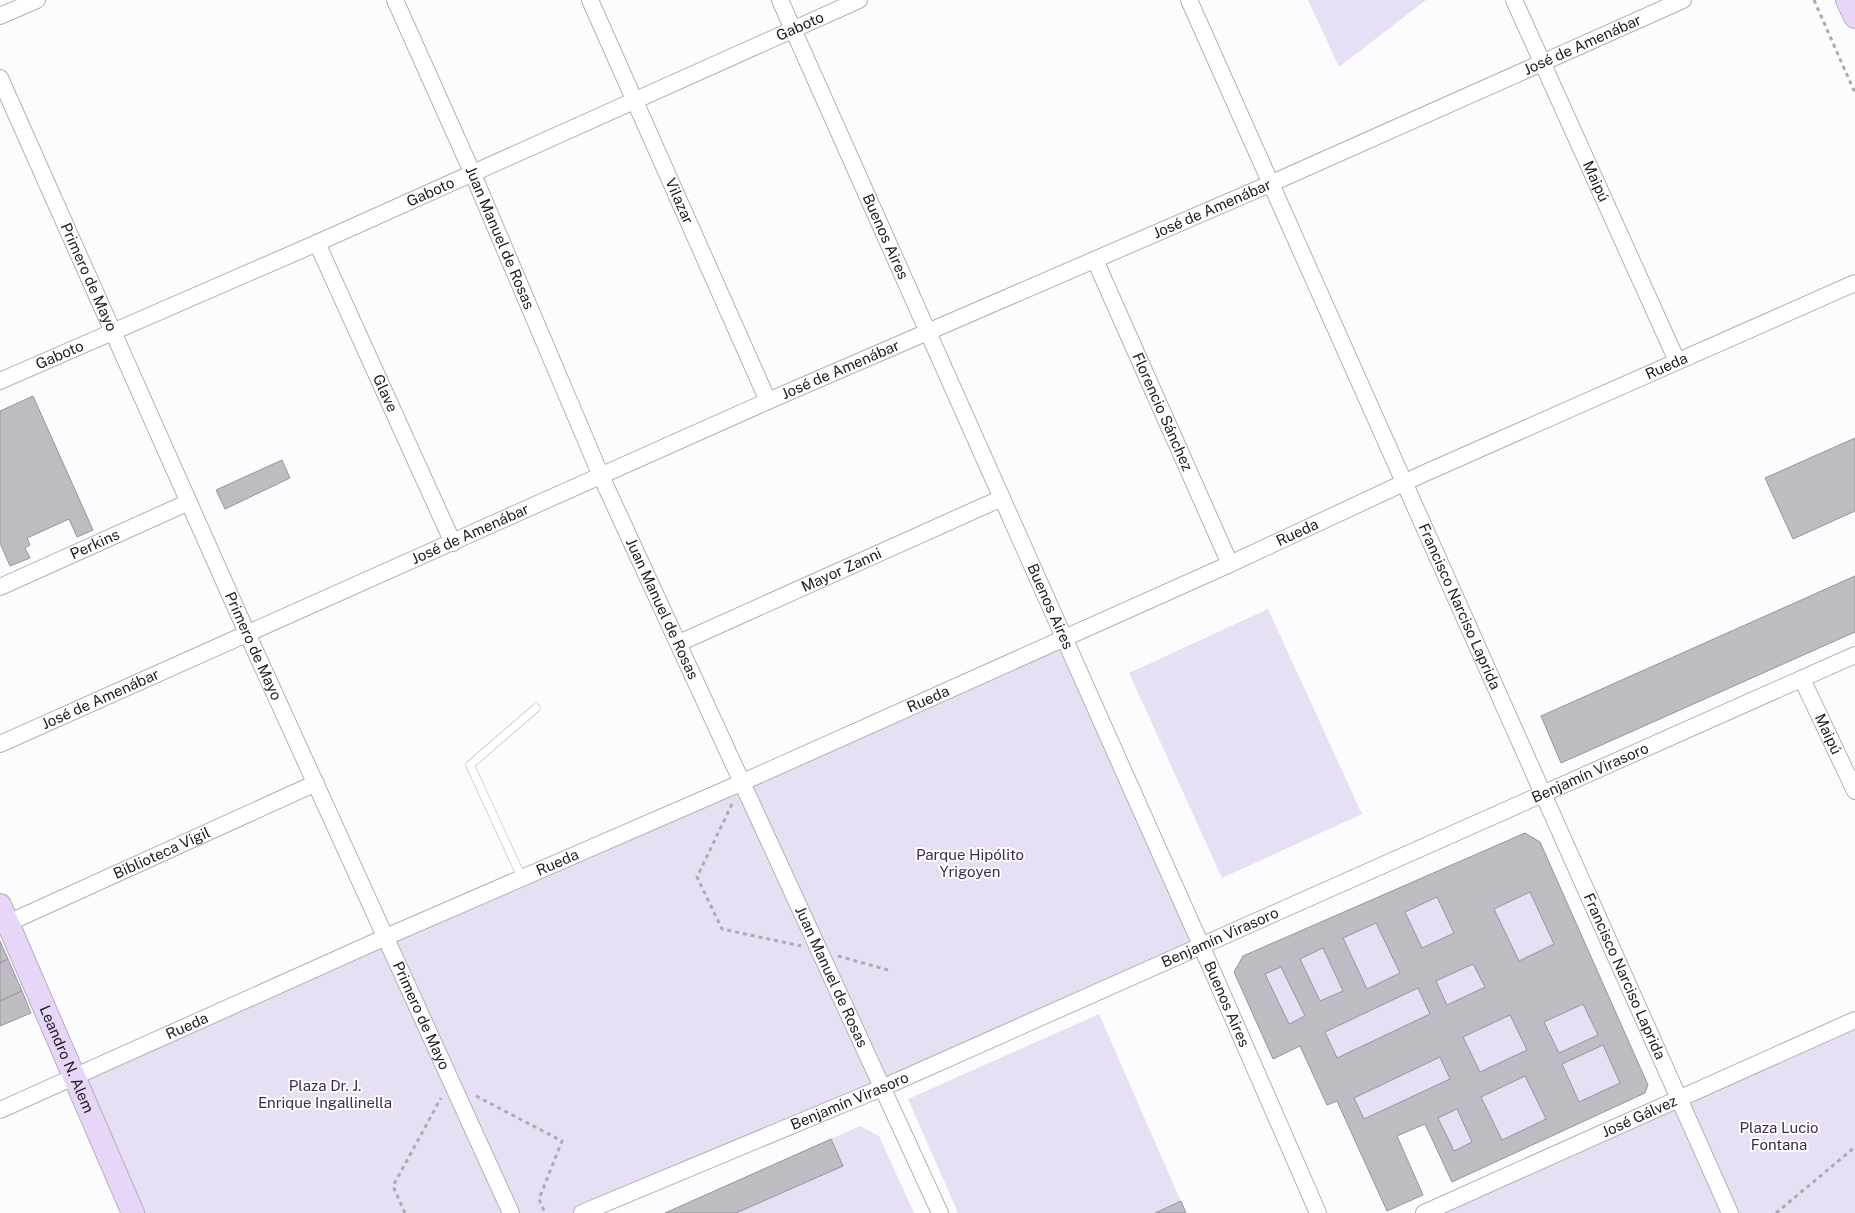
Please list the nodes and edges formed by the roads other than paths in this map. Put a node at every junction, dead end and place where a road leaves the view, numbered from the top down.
1 (36, 0) edge
2 (395, 0) edge
3 (590, 0) edge
4 (780, 0) edge
5 (859, 0) edge
6 (1189, 0) edge
7 (1514, 0) edge
8 (1683, 0) edge
9 (1847, 0) edge
10 (0, 16) edge
11 (1855, 17) edge
12 (793, 29) junction
13 (1543, 62) junction
14 (0, 78) edge
15 (635, 100) junction
16 (472, 172) junction
17 (1272, 183) junction
18 (318, 242) junction
19 (1095, 260) junction
20 (1855, 283) edge
21 (113, 332) junction
22 (927, 332) junction
23 (1677, 361) junction
24 (0, 382) edge
25 (768, 401) junction
26 (601, 476) junction
27 (1404, 483) junction
28 (1002, 498) junction
29 (189, 502) junction
30 (453, 543) junction
31 (1230, 564) junction
32 (0, 587) edge
33 (247, 633) junction
34 (1063, 637) junction
35 (679, 643) junction
36 (1855, 655) edge
37 (1802, 679) junction
38 (536, 708) dead end
39 (0, 744) edge
40 (743, 782) junction
41 (316, 783) junction
42 (1855, 791) edge
43 (1542, 792) junction
44 (522, 878) junction
45 (4, 914) edge
46 (386, 937) junction
47 (1201, 945) junction
48 (1855, 1020) edge
49 (76, 1077) junction
50 (884, 1087) junction
51 (1678, 1099) junction
52 (0, 1110) edge
53 (133, 1213) edge
54 (511, 1213) edge
55 (582, 1213) edge
56 (940, 1213) edge
57 (1318, 1213) edge
58 (1424, 1213) edge
59 (1730, 1213) edge

1 - 10 street
2 - 16 street, Juan Manuel de Rosas
3 - 15 street, Vilazar
4 - 12 street, Buenos Aires
5 - 12 street, Gaboto
6 - 17 street, Francisco Narciso Laprida
7 - 13 street, Maipú
8 - 13 street, José de Amenábar
9 - 11 main road
12 - 15 street, Gaboto
12 - 22 street, Buenos Aires
13 - 17 street, José de Amenábar
13 - 23 street, Maipú
14 - 21 street, Primero de Mayo
15 - 16 street, Gaboto
15 - 25 street, Vilazar
16 - 18 street, Gaboto
16 - 26 street, Juan Manuel de Rosas
17 - 19 street, José de Amenábar
17 - 27 street, Francisco Narciso Laprida
18 - 21 street, Gaboto
18 - 30 street, Glave
19 - 22 street, José de Amenábar
19 - 31 street, Florencio Sánchez
20 - 23 street, Rueda
21 - 24 street, Gaboto
21 - 29 street, Primero de Mayo
22 - 25 street, José de Amenábar
22 - 28 street, Buenos Aires
23 - 27 street, Rueda
25 - 26 street, José de Amenábar
26 - 30 street, José de Amenábar
26 - 35 street, Juan Manuel de Rosas
27 - 31 street, Rueda
27 - 43 street, Francisco Narciso Laprida
28 - 34 street, Buenos Aires
28 - 35 street, Mayor Zanni
29 - 32 street, Perkins
29 - 33 street, Primero de Mayo
30 - 33 street, José de Amenábar
31 - 34 street, Rueda
33 - 39 street, José de Amenábar
33 - 41 street, Primero de Mayo
34 - 40 street, Rueda
34 - 47 street, Buenos Aires
35 - 40 street, Juan Manuel de Rosas
36 - 37 street, Benjamín Virasoro
37 - 42 street, Maipú
37 - 43 street, Benjamín Virasoro
38 - 44 lane
40 - 44 street, Rueda
40 - 50 street, Juan Manuel de Rosas
41 - 45 street, Biblioteca Vigil
41 - 46 street, Primero de Mayo
43 - 47 street, Benjamín Virasoro
43 - 51 street, Francisco Narciso Laprida
44 - 46 street, Rueda
45 - 49 main road, Leandro N. Alem
46 - 49 street, Rueda
46 - 54 street, Primero de Mayo
47 - 50 street, Benjamín Virasoro
47 - 57 street, Buenos Aires
48 - 51 street, José Gálvez
49 - 52 street, Rueda
49 - 53 main road, Leandro N. Alem
50 - 55 street, Benjamín Virasoro
50 - 56 street, Juan Manuel de Rosas
51 - 58 street, José Gálvez
51 - 59 street, Francisco Narciso Laprida

